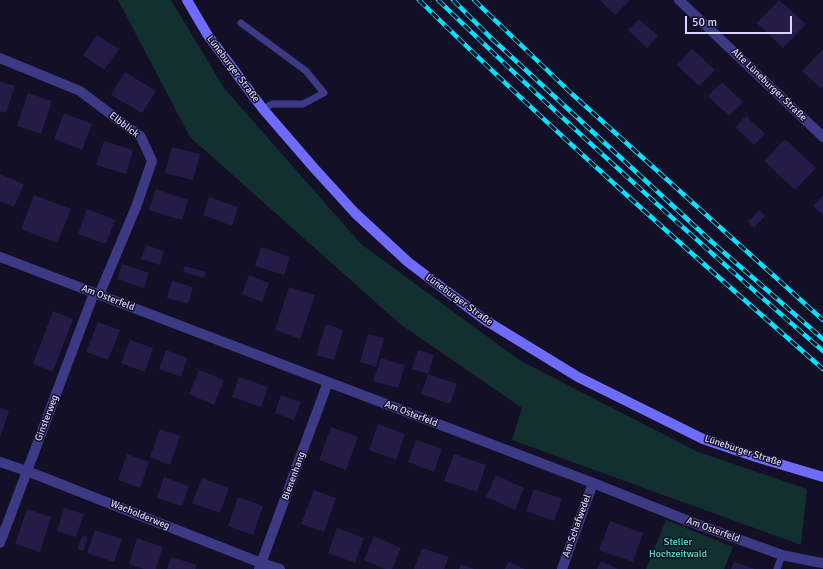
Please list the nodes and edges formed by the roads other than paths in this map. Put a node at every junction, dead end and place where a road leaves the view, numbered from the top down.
1 (187, 0) edge
2 (679, 0) edge
3 (241, 23) dead end
4 (0, 58) edge
5 (264, 109) junction
6 (823, 137) edge
7 (0, 257) edge
8 (97, 294) junction
9 (328, 382) junction
10 (0, 462) edge
11 (27, 470) junction
12 (823, 477) edge
13 (593, 483) junction
14 (0, 543) edge
15 (782, 555) junction
16 (823, 562) edge
17 (260, 566) edge
18 (280, 569) edge
19 (562, 569) edge
20 (777, 569) edge

1 - 5 main road, Lüneburger Straße
2 - 6 street, Alte Lüneburger Straße
3 - 5 lane
4 - 8 street, Elbblick
5 - 12 main road, Lüneburger Straße
7 - 8 street, Am Osterfeld
8 - 9 street, Am Osterfeld
8 - 11 street, Ginsterweg
9 - 13 street, Am Osterfeld
9 - 17 street, Bienenhang
10 - 11 street, Wacholderweg
11 - 14 street, Ginsterweg
11 - 17 street, Wacholderweg
13 - 15 street, Am Osterfeld
13 - 19 street, Am Schafwedel
15 - 16 street, Am Osterfeld
15 - 20 lane
17 - 18 street, Wacholderweg

